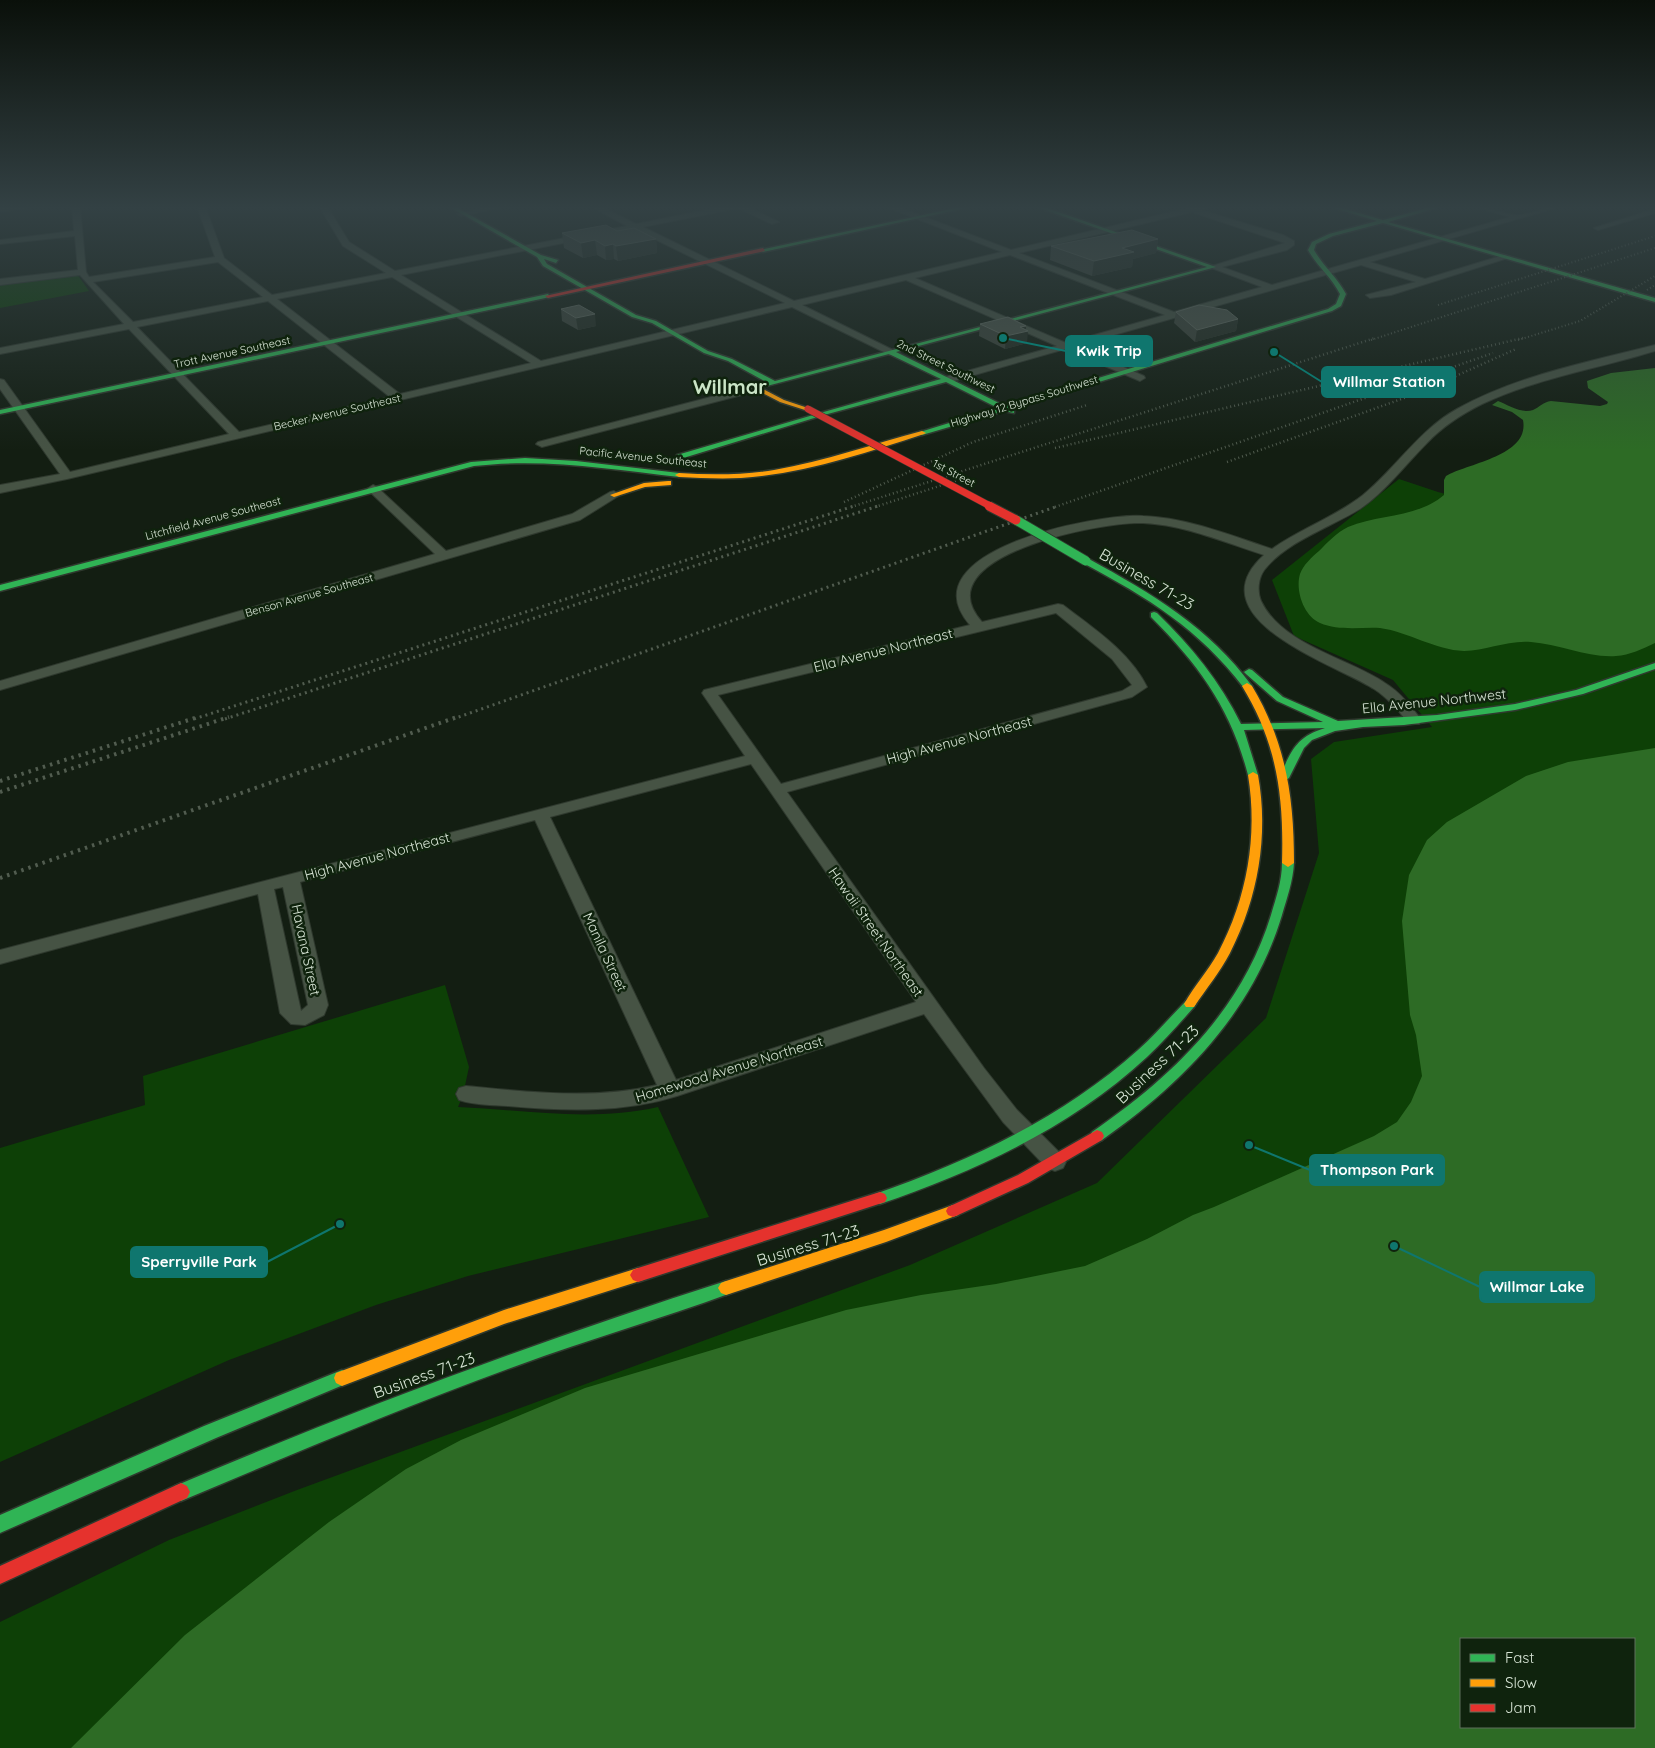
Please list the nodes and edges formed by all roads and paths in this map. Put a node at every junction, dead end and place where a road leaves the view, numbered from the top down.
1 (95, 288) edge
2 (258, 288) edge
3 (319, 288) edge
4 (418, 288) edge
5 (585, 288) joint
6 (604, 288) edge
7 (761, 288) edge
8 (862, 288) edge
9 (931, 288) edge
10 (1102, 288) edge
11 (1136, 288) edge
12 (1268, 288) edge
13 (1338, 288) edge
14 (1407, 288) edge
15 (1612, 288) edge
16 (1116, 293) junction
17 (1370, 295) dead end
18 (270, 297) junction
19 (1655, 300) edge
20 (794, 304) junction
21 (462, 315) junction
22 (1173, 315) junction
23 (1008, 321) junction
24 (654, 322) junction
25 (129, 325) junction
26 (673, 332) junction
27 (328, 344) junction
28 (1065, 345) junction
29 (1212, 346) junction
30 (1655, 348) edge
31 (0, 350) edge
32 (706, 352) junction
33 (890, 352) junction
34 (539, 364) junction
35 (832, 367) junction
36 (1126, 372) junction
37 (180, 376) junction
38 (942, 377) junction
39 (1140, 378) junction
40 (0, 382) edge
41 (773, 384) junction
42 (757, 388) junction
43 (398, 398) junction
44 (1004, 408) junction
45 (20, 409) junction
46 (808, 409) junction
47 (0, 412) edge
48 (1019, 415) junction
49 (237, 436) junction
50 (542, 444) dead end
51 (884, 445) joint
52 (897, 452) joint
53 (672, 460) junction
54 (545, 461) junction
55 (624, 468) junction
56 (433, 473) joint
57 (67, 476) junction
58 (689, 476) junction
59 (670, 483) junction
60 (0, 489) edge
61 (373, 489) junction
62 (614, 495) joint
63 (1273, 554) junction
64 (443, 555) junction
65 (1086, 562) junction
66 (0, 588) edge
67 (1191, 623) junction
68 (980, 627) junction
69 (1655, 666) edge
70 (0, 686) edge
71 (1140, 687) joint
72 (709, 693) joint
73 (1409, 721) junction
74 (1338, 725) junction
75 (1270, 726) junction
76 (1240, 727) junction
77 (754, 758) junction
78 (1284, 778) junction
79 (776, 790) junction
80 (540, 814) junction
81 (290, 879) junction
82 (265, 886) junction
83 (0, 957) edge
84 (928, 1005) junction
85 (670, 1090) junction
86 (466, 1094) dead end
87 (1026, 1134) junction
88 (1055, 1162) junction
89 (0, 1524) edge
90 (0, 1574) edge

1 - 25 street
2 - 18 street
3 - 18 street
4 - 21 street
5 - 21 main road, Trott Avenue Southeast
5 - 24 main road
6 - 24 main road
7 - 20 street, 2nd Street Southwest
8 - 20 street, Becker Avenue Southeast
9 - 23 street
10 - 16 street
11 - 16 main road
12 - 22 street
13 - 29 main road, Highway 12 Bypass Southwest
14 - 17 street
15 - 19 main road
16 - 22 street
16 - 23 main road
18 - 25 street
18 - 27 street
20 - 26 street, Becker Avenue Southeast
20 - 33 street, 2nd Street Southwest
21 - 27 main road, Trott Avenue Southeast
21 - 34 street
22 - 28 street
23 - 28 street
23 - 33 main road
24 - 26 main road
25 - 31 street
25 - 37 street
26 - 32 main road
26 - 34 street, Becker Avenue Southeast
27 - 37 main road, Trott Avenue Southeast
27 - 43 street
28 - 36 street
28 - 38 street
29 - 36 main road, Highway 12 Bypass Southwest
29 - 39 main road, Highway 12 Bypass Southwest
30 - 63 street
32 - 41 main road, 1st Street
32 - 42 main road, 1st Street
33 - 35 main road
33 - 38 main road, 2nd Street Southwest
34 - 43 street, Becker Avenue Southeast
35 - 38 main road
35 - 41 main road
36 - 39 street
36 - 44 main road, Highway 12 Bypass Southwest
37 - 45 main road, Trott Avenue Southeast
37 - 49 street
38 - 44 main road, 2nd Street Southwest
38 - 53 main road
39 - 48 main road, Highway 12 Bypass Southwest
40 - 45 street
41 - 42 main road
41 - 46 main road, 1st Street
42 - 46 main road, 1st Street
42 - 50 street
43 - 49 street, Becker Avenue Southeast
44 - 48 main road, 2nd Street Southwest
44 - 51 main road, Highway 12 Bypass Southwest
45 - 47 main road, Trott Avenue Southeast
45 - 57 street
46 - 65 main road, 1st Street, bridge
48 - 52 main road, Highway 12 Bypass Southwest
49 - 57 street, Becker Avenue Southeast
51 - 58 main road, Pacific Avenue Southeast
52 - 59 main road, Pacific Avenue Southeast
53 - 55 main road
53 - 58 main road
54 - 55 main road, Pacific Avenue Southeast
54 - 56 main road, Pacific Avenue Southeast
54 - 59 main road, Pacific Avenue Southeast
55 - 58 main road, Pacific Avenue Southeast
56 - 61 main road, Litchfield Avenue Southeast
57 - 60 street, Becker Avenue Southeast
59 - 62 main road
61 - 64 street
61 - 66 main road, Litchfield Avenue Southeast
62 - 64 street, Benson Avenue Southeast
63 - 68 street
63 - 73 street
64 - 70 street, Benson Avenue Southeast
65 - 67 main road, Business 71-23
65 - 76 main road, Business 71-23
67 - 74 main road
67 - 75 main road, Business 71-23
68 - 71 street, Ella Avenue Northeast
68 - 72 street, Ella Avenue Northeast
69 - 73 main road, Ella Avenue Northwest
71 - 79 street, High Avenue Northeast
72 - 77 street, Hawaii Street Northeast
73 - 74 main road, Ella Avenue Northwest
73 - 78 main road
74 - 75 main road, Ella Avenue Northwest
75 - 76 main road, Ella Avenue Northwest
75 - 78 main road, Business 71-23
76 - 87 main road, Business 71-23
77 - 79 street, Hawaii Street Northeast
77 - 80 street, High Avenue Northeast
78 - 88 main road, Business 71-23
79 - 84 street, Hawaii Street Northeast
80 - 81 street, High Avenue Northeast
80 - 85 street, Manila Street
81 - 82 street, High Avenue Northeast
81 - 82 street, Havana Street
82 - 83 street, High Avenue Northeast
84 - 85 street, Homewood Avenue Northeast
84 - 87 street, Hawaii Street Northeast
85 - 86 street, Homewood Avenue Northeast
87 - 88 street, Hawaii Street Northeast
87 - 89 main road, Business 71-23
88 - 90 main road, Business 71-23

